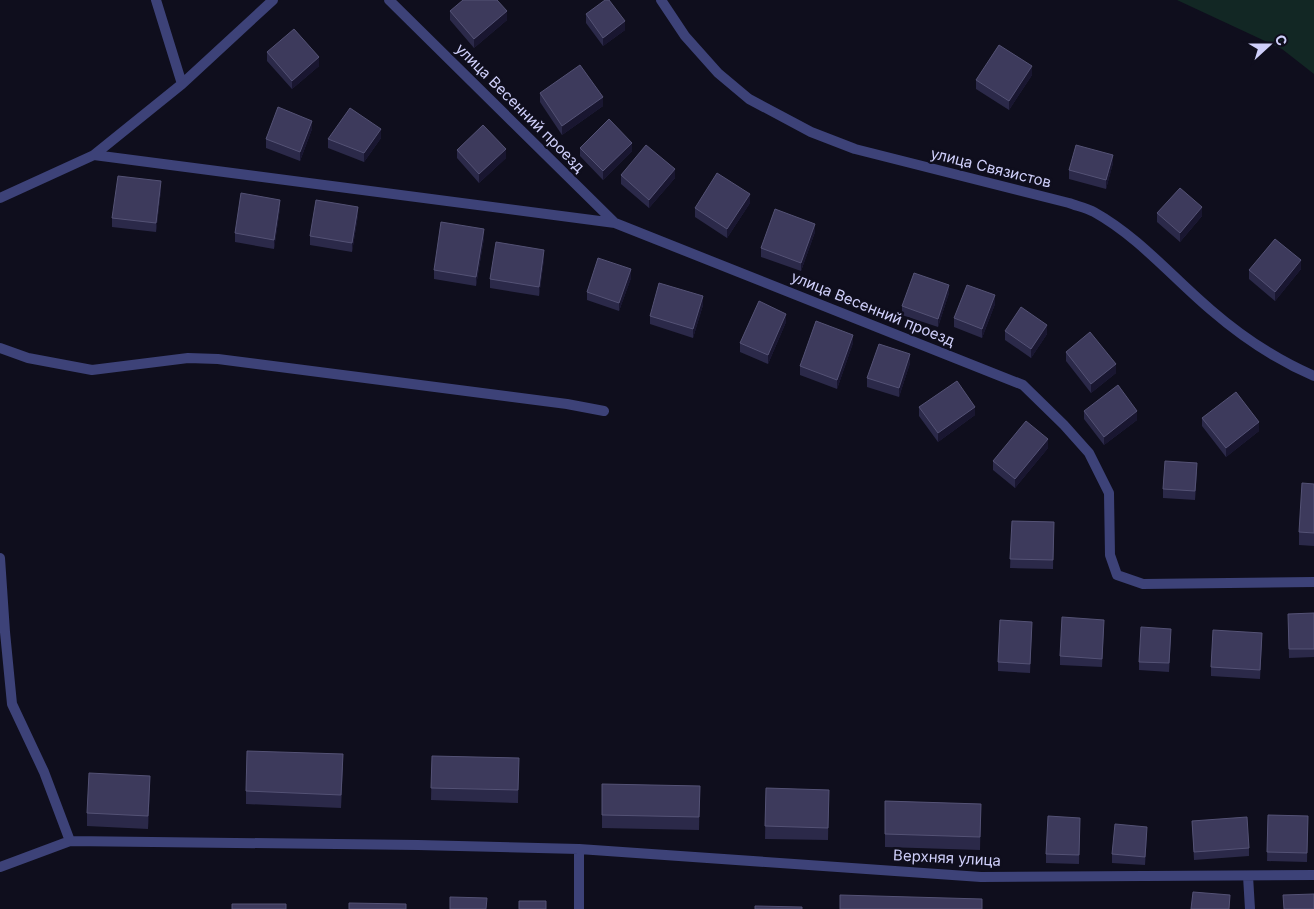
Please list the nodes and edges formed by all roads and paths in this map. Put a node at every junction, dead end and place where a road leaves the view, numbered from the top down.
1 (156, 0) edge
2 (273, 0) edge
3 (389, 0) edge
4 (661, 0) edge
5 (182, 84) junction
6 (94, 155) junction
7 (0, 198) edge
8 (615, 224) junction
9 (0, 348) edge
10 (1314, 376) edge
11 (604, 411) dead end
12 (0, 558) edge
13 (1314, 582) edge
14 (70, 841) junction
15 (579, 849) junction
16 (0, 867) edge
17 (1314, 875) edge
18 (1248, 876) junction
19 (579, 909) edge
20 (1250, 909) edge

1 - 5 street
2 - 5 street
3 - 8 street, улица Весенний проезд
4 - 10 street, улица Связистов
5 - 6 street
6 - 7 street
6 - 8 street
8 - 13 street, улица Весенний проезд
9 - 11 street
12 - 14 street
14 - 15 street, Верхняя улица
14 - 16 street
15 - 18 street, Верхняя улица
15 - 19 street
17 - 18 street, Верхняя улица
18 - 20 street

